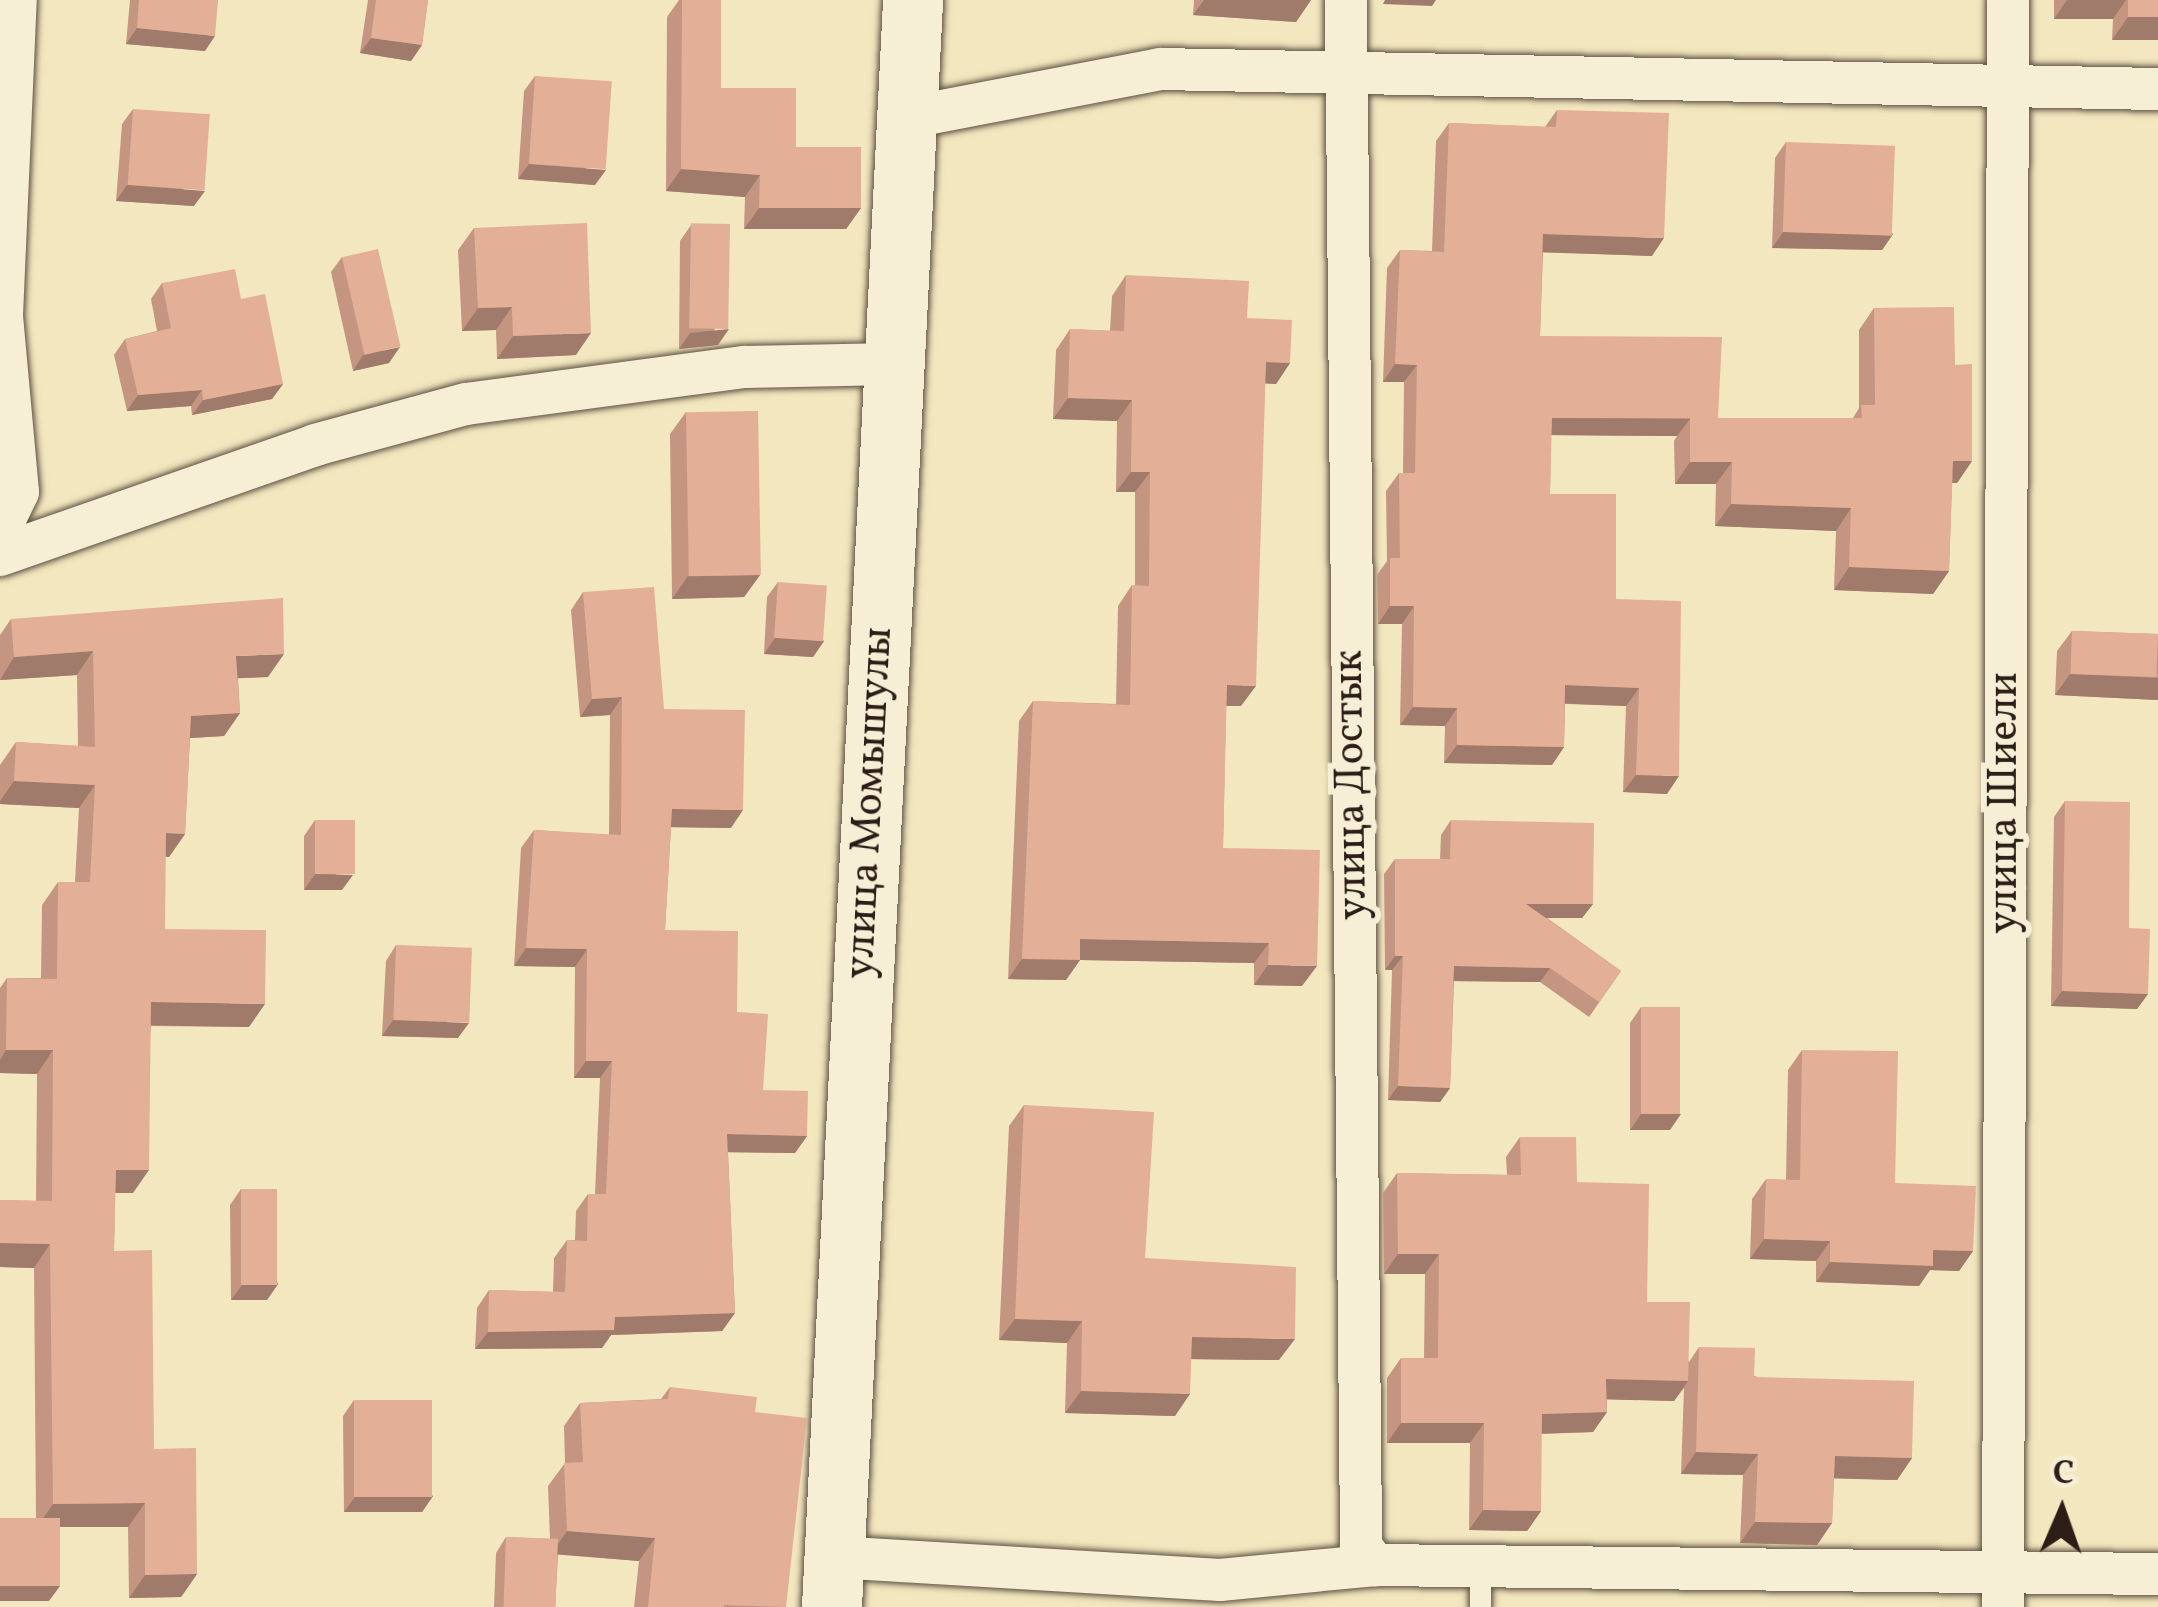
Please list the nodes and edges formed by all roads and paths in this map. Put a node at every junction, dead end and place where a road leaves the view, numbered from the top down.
1 (16, 0) edge
2 (913, 0) edge
3 (1346, 0) edge
4 (2008, 0) edge
5 (1345, 78) junction
6 (2158, 89) edge
7 (2008, 92) junction
8 (906, 118) junction
9 (892, 364) junction
10 (0, 530) edge
11 (0, 555) edge
12 (1375, 1565) junction
13 (2158, 1574) edge
14 (833, 1582) edge
15 (1480, 1588) edge
16 (2003, 1590) edge

1 - 10 street
2 - 8 street, улица Момышулы
3 - 5 street, улица Достык
4 - 7 street, улица Шиели
5 - 7 street
5 - 8 street
5 - 12 street, улица Достык
6 - 7 street
7 - 16 street, улица Шиели
8 - 9 street, улица Момышулы
9 - 11 street
9 - 14 street, улица Момышулы
12 - 14 street
12 - 15 street
13 - 16 street
15 - 16 street

